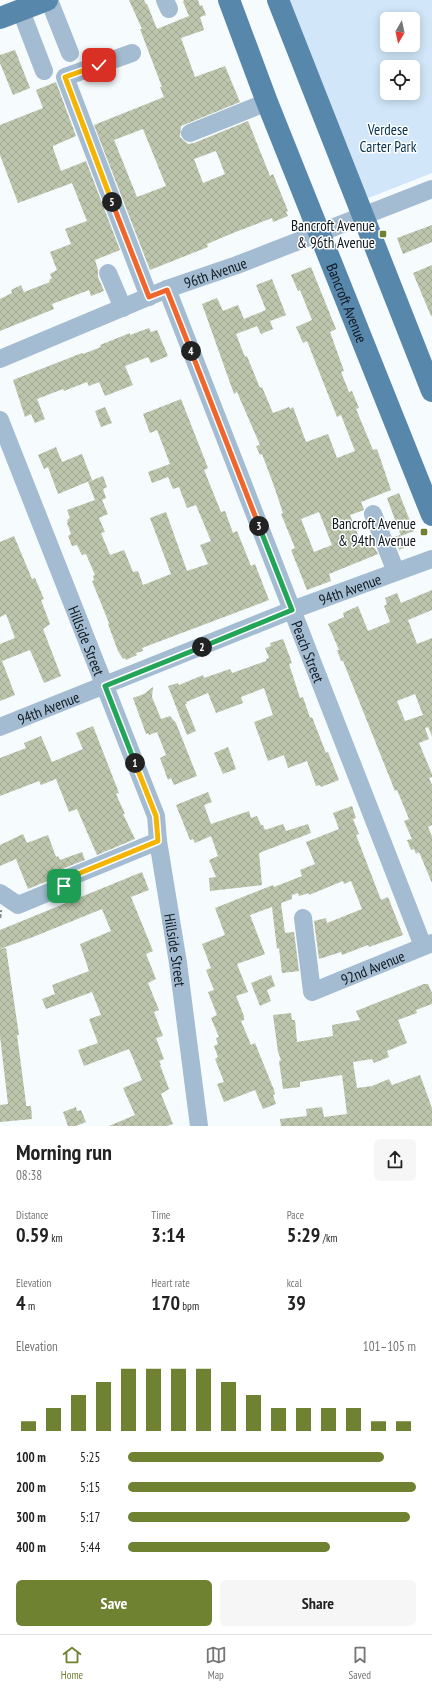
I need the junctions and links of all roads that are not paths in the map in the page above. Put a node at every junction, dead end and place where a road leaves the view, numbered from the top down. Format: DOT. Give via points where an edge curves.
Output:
graph roads {
  1 [pos="229,0"];
  2 [pos="278,0"];
  3 [pos="45,1"];
  4 [pos="21,11"];
  5 [pos="0,18"];
  6 [pos="70,52"];
  7 [pos="132,53"];
  8 [pos="44,71"];
  9 [pos="267,102"];
  10 [pos="190,133"];
  11 [pos="432,189"];
  12 [pos="363,216"];
  13 [pos="321,233"];
  14 [pos="108,273"];
  15 [pos="167,290"];
  16 [pos="149,297"];
  17 [pos="123,308"];
  18 [pos="0,359"];
  19 [pos="432,391"];
  20 [pos="0,420"];
  21 [pos="373,514"];
  22 [pos="432,515"];
  23 [pos="432,559"];
  24 [pos="396,572"];
  25 [pos="292,610"];
  26 [pos="105,686"];
  27 [pos="2,721"];
  28 [pos="158,841"];
  29 [pos="0,893"];
  30 [pos="303,918"];
  31 [pos="428,944"];
  32 [pos="199,1126"];
  1 -- 9 [label="main road, Bancroft Avenue"];
  2 -- 12 [label="main road"];
  3 -- 4 [label="main road"];
  3 -- 6 [label="street"];
  4 -- 5 [label="main road"];
  4 -- 8 [label="street"];
  7 -- 16 [label="street" via="65,77"];
  9 -- 10 [label="street"];
  9 -- 13 [label="main road, Bancroft Avenue"];
  11 -- 12 [label="street, 96th Avenue"];
  12 -- 13 [label="street, 96th Avenue"];
  12 -- 19 [label="main road"];
  13 -- 15 [label="street, 96th Avenue"];
  13 -- 22 [label="main road, Bancroft Avenue"];
  14 -- 17 [label="street"];
  15 -- 16 [label="street, 96th Avenue"];
  15 -- 25 [label="street, Peach Street"];
  16 -- 17 [label="street, 96th Avenue"];
  17 -- 18 [label="street, 96th Avenue"];
  20 -- 26 [label="street, Hillside Street"];
  21 -- 24 [label="street"];
  23 -- 24 [label="street, 94th Avenue"];
  24 -- 25 [label="street, 94th Avenue"];
  25 -- 26 [label="street, 94th Avenue"];
  25 -- 31 [label="street, Peach Street"];
  26 -- 27 [label="street, 94th Avenue"];
  26 -- 28 [label="street, Hillside Street" via="156,816"];
  28 -- 29 [label="street" via="68,878 64,886 18,905"];
  28 -- 32 [label="street, Hillside Street" via="178,963"];
  30 -- 31 [label="street, 92nd Avenue" via="312,992"];
}
